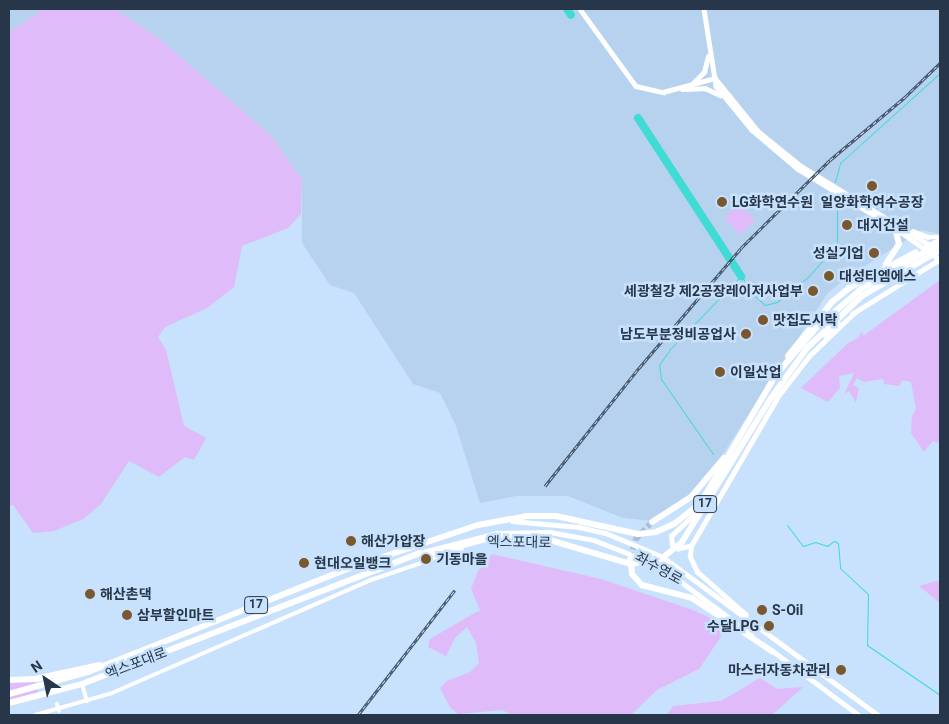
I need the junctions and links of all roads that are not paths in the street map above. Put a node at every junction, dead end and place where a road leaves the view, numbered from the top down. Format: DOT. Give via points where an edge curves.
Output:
graph roads {
  1 [pos="580,9"];
  2 [pos="704,9"];
  3 [pos="709,50"];
  4 [pos="715,78"];
  5 [pos="691,84"];
  6 [pos="676,89"];
  7 [pos="724,98"];
  8 [pos="896,226"];
  9 [pos="940,238"];
  10 [pos="940,244"];
  11 [pos="927,246"];
  12 [pos="940,251"];
  13 [pos="940,259"];
  14 [pos="883,275"];
  15 [pos="854,313"];
  16 [pos="796,362"];
  17 [pos="730,449"];
  18 [pos="700,504"];
  19 [pos="506,520"];
  20 [pos="652,522"];
  21 [pos="690,546"];
  22 [pos="462,549"];
  23 [pos="419,553"];
  24 [pos="429,556"];
  25 [pos="630,559"];
  26 [pos="749,620"];
  27 [pos="773,652"];
  28 [pos="104,666"];
  29 [pos="9,680"];
  30 [pos="82,684"];
  31 [pos="110,686"];
  32 [pos="112,693"];
  33 [pos="9,694"];
  34 [pos="87,701"];
  35 [pos="9,704"];
  36 [pos="57,704"];
  37 [pos="59,711"];
  38 [pos="35,715"];
  39 [pos="859,715"];
  40 [pos="878,715"];
  1 -- 6 [label="street" via="633,83 654,92"];
  2 -- 3 [label="street"];
  3 -- 4 [label="street"];
  3 -- 5 [label="street" via="704,72"];
  4 -- 5 [label="street"];
  4 -- 7 [label="street"];
  4 -- 8 [label="street" via="768,140 801,166"];
  5 -- 6 [label="street"];
  6 -- 7 [label="street" via="706,88"];
  7 -- 8 [label="street" via="752,130 787,161"];
  8 -- 9 [label="street"];
  8 -- 11 [label="street"];
  8 -- 14 [label="highway" via="897,251"];
  9 -- 11 [label="street"];
  10 -- 14 [label="highway, 17"];
  11 -- 12 [label="street"];
  11 -- 13 [label="street"];
  11 -- 14 [label="highway"];
  12 -- 14 [label="highway, 17"];
  13 -- 15 [label="street"];
  14 -- 16 [label="highway, 엑스포대로 / 17" via="837,317"];
  14 -- 17 [label="highway, 엑스포대로 / 17" via="817,327 775,376"];
  15 -- 16 [label="street"];
  15 -- 21 [label="street" via="809,356 779,395"];
  16 -- 24 [label="highway, 엑스포대로 / 17" via="690,529 672,553 655,562 635,564 546,540 487,539"];
  17 -- 18 [label="highway, 엑스포대로 / 17"];
  17 -- 20 [label="highway" via="696,493"];
  18 -- 19 [label="highway, 엑스포대로 / 17" via="674,524 649,533 628,533 556,516"];
  18 -- 21 [label="street" via="695,515 671,536 672,545 678,549"];
  19 -- 26 [label="street, 좌수영로" via="579,526 639,546 686,572"];
  19 -- 28 [label="highway, 엑스포대로 / 17" via="478,525 372,560"];
  21 -- 26 [label="street" via="690,557 697,572"];
  22 -- 24 [label="street"];
  23 -- 24 [label="highway, 엑스포대로 / 17"];
  23 -- 27 [label="street, 좌수영로" via="497,533 550,532 594,540 637,554 666,570"];
  23 -- 30 [label="highway, 엑스포대로 / 17"];
  24 -- 32 [label="street"];
  25 -- 27 [label="highway" via="632,574 642,585 696,600"];
  26 -- 40 [label="street, 좌수영로"];
  27 -- 39 [label="street, 좌수영로"];
  28 -- 29 [label="highway" via="86,666 35,679"];
  28 -- 33 [label="highway, 엑스포대로 / 17"];
  30 -- 34 [label="street"];
  30 -- 35 [label="highway, 엑스포대로 / 17"];
  31 -- 32 [label="street"];
  32 -- 34 [label="street"];
  34 -- 37 [label="street"];
  36 -- 37 [label="street"];
  37 -- 38 [label="street"];
}
